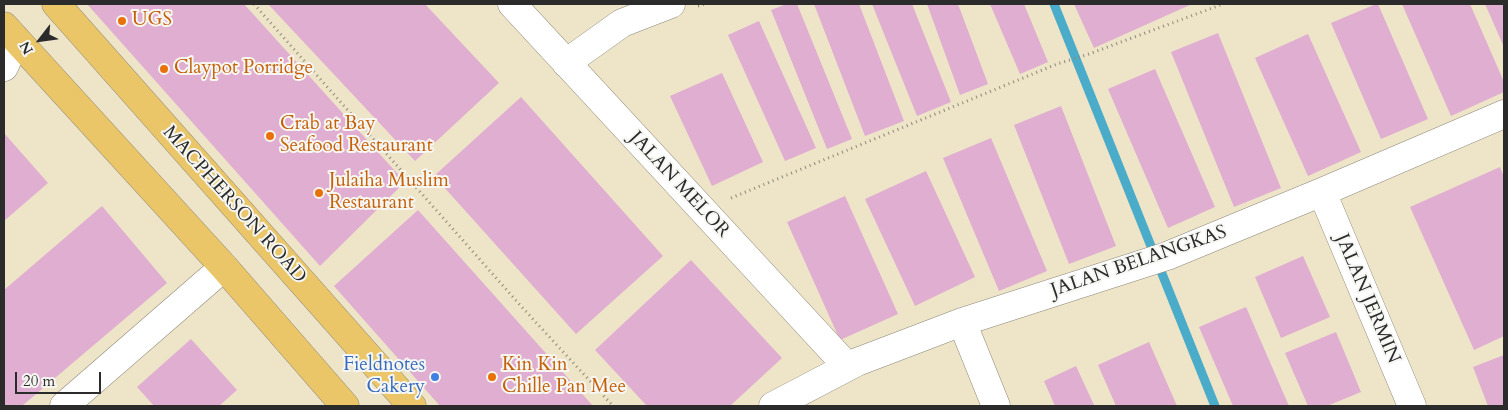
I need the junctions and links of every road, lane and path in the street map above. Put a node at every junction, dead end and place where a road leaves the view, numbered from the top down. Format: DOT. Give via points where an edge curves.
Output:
graph roads {
  1 [pos="56,4"];
  2 [pos="254,4"];
  3 [pos="512,4"];
  4 [pos="671,4"];
  5 [pos="1222,4"];
  6 [pos="7,29"];
  7 [pos="566,63"];
  8 [pos="4,67"];
  9 [pos="1504,114"];
  10 [pos="1322,192"];
  11 [pos="703,210"];
  12 [pos="224,267"];
  13 [pos="962,322"];
  14 [pos="847,366"];
  15 [pos="64,406"];
  16 [pos="345,406"];
  17 [pos="412,406"];
  18 [pos="614,406"];
  19 [pos="773,406"];
  20 [pos="996,406"];
  21 [pos="1412,406"];
  1 -- 17 [label="main road, MACPHERSON ROAD"];
  2 -- 18 [label="path"];
  3 -- 7 [label="street, JALAN MELOR"];
  4 -- 7 [label="street" via="622,23"];
  5 -- 11 [label="path" via="1057,64"];
  6 -- 8 [label="street" via="11,52"];
  6 -- 12 [label="main road"];
  7 -- 11 [label="street, JALAN MELOR"];
  9 -- 10 [label="street, JALAN BELANGKAS"];
  10 -- 13 [label="street, JALAN BELANGKAS" via="1167,256"];
  10 -- 21 [label="street, JALAN JERMIN"];
  11 -- 14 [label="street, JALAN MELOR"];
  12 -- 15 [label="street"];
  12 -- 16 [label="main road"];
  13 -- 14 [label="street, JALAN BELANGKAS"];
  13 -- 20 [label="street"];
  14 -- 19 [label="street, JALAN BELANGKAS"];
}
